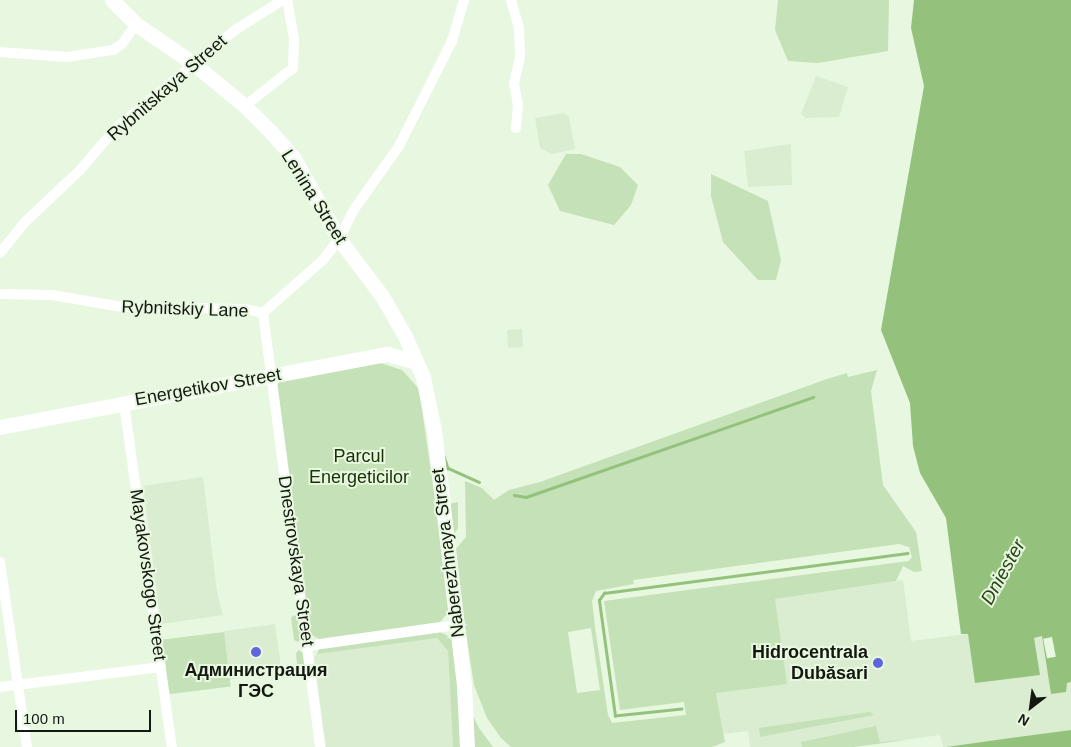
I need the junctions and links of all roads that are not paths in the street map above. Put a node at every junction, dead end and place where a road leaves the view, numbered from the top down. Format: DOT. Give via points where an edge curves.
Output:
graph roads {
  1 [pos="283,0"];
  2 [pos="287,0"];
  3 [pos="464,0"];
  4 [pos="511,0"];
  5 [pos="116,2"];
  6 [pos="136,24"];
  7 [pos="0,52"];
  8 [pos="194,64"];
  9 [pos="245,106"];
  10 [pos="516,128"];
  11 [pos="339,239"];
  12 [pos="0,252"];
  13 [pos="0,294"];
  14 [pos="263,313"];
  15 [pos="416,362"];
  16 [pos="271,376"];
  17 [pos="124,403"];
  18 [pos="0,428"];
  19 [pos="0,562"];
  20 [pos="457,625"];
  21 [pos="307,646"];
  22 [pos="161,667"];
  23 [pos="18,684"];
  24 [pos="0,687"];
  25 [pos="26,747"];
  26 [pos="172,747"];
  27 [pos="320,747"];
  28 [pos="467,747"];
  1 -- 8 [label="street, Rybnitskaya Street" via="235,30"];
  2 -- 9 [label="street" via="294,40 293,68"];
  3 -- 11 [label="street, Rybnitskiy Lane" via="452,41 431,86 399,146 355,208"];
  4 -- 10 [label="street" via="519,28 520,56 514,83 518,105"];
  5 -- 6 [label="street, Lenina Street"];
  6 -- 7 [label="street" via="122,44 113,50 67,57"];
  6 -- 8 [label="street, Lenina Street"];
  8 -- 9 [label="street, Lenina Street"];
  8 -- 12 [label="street, Rybnitskaya Street" via="116,128"];
  9 -- 11 [label="street, Lenina Street" via="293,157"];
  11 -- 14 [label="street, Rybnitskiy Lane" via="302,282"];
  11 -- 15 [label="street, Lenina Street" via="386,303"];
  13 -- 14 [label="street, Rybnitskiy Lane" via="52,295 122,307 246,309"];
  14 -- 16 [label="street, Dnestrovskaya Street"];
  15 -- 16 [label="street, Energetikov Street" via="388,354"];
  15 -- 20 [label="street, Naberezhnaya Street" via="428,396 434,430"];
  16 -- 17 [label="street, Energetikov Street"];
  16 -- 21 [label="street, Dnestrovskaya Street"];
  17 -- 18 [label="street, Energetikov Street"];
  17 -- 22 [label="street, Mayakovskogo Street"];
  19 -- 23 [label="street"];
  20 -- 21 [label="street"];
  20 -- 28 [label="street, Naberezhnaya Street"];
  21 -- 27 [label="street, Dnestrovskaya Street"];
  22 -- 23 [label="street"];
  22 -- 26 [label="street, Mayakovskogo Street"];
  23 -- 24 [label="street"];
  23 -- 25 [label="street"];
}
